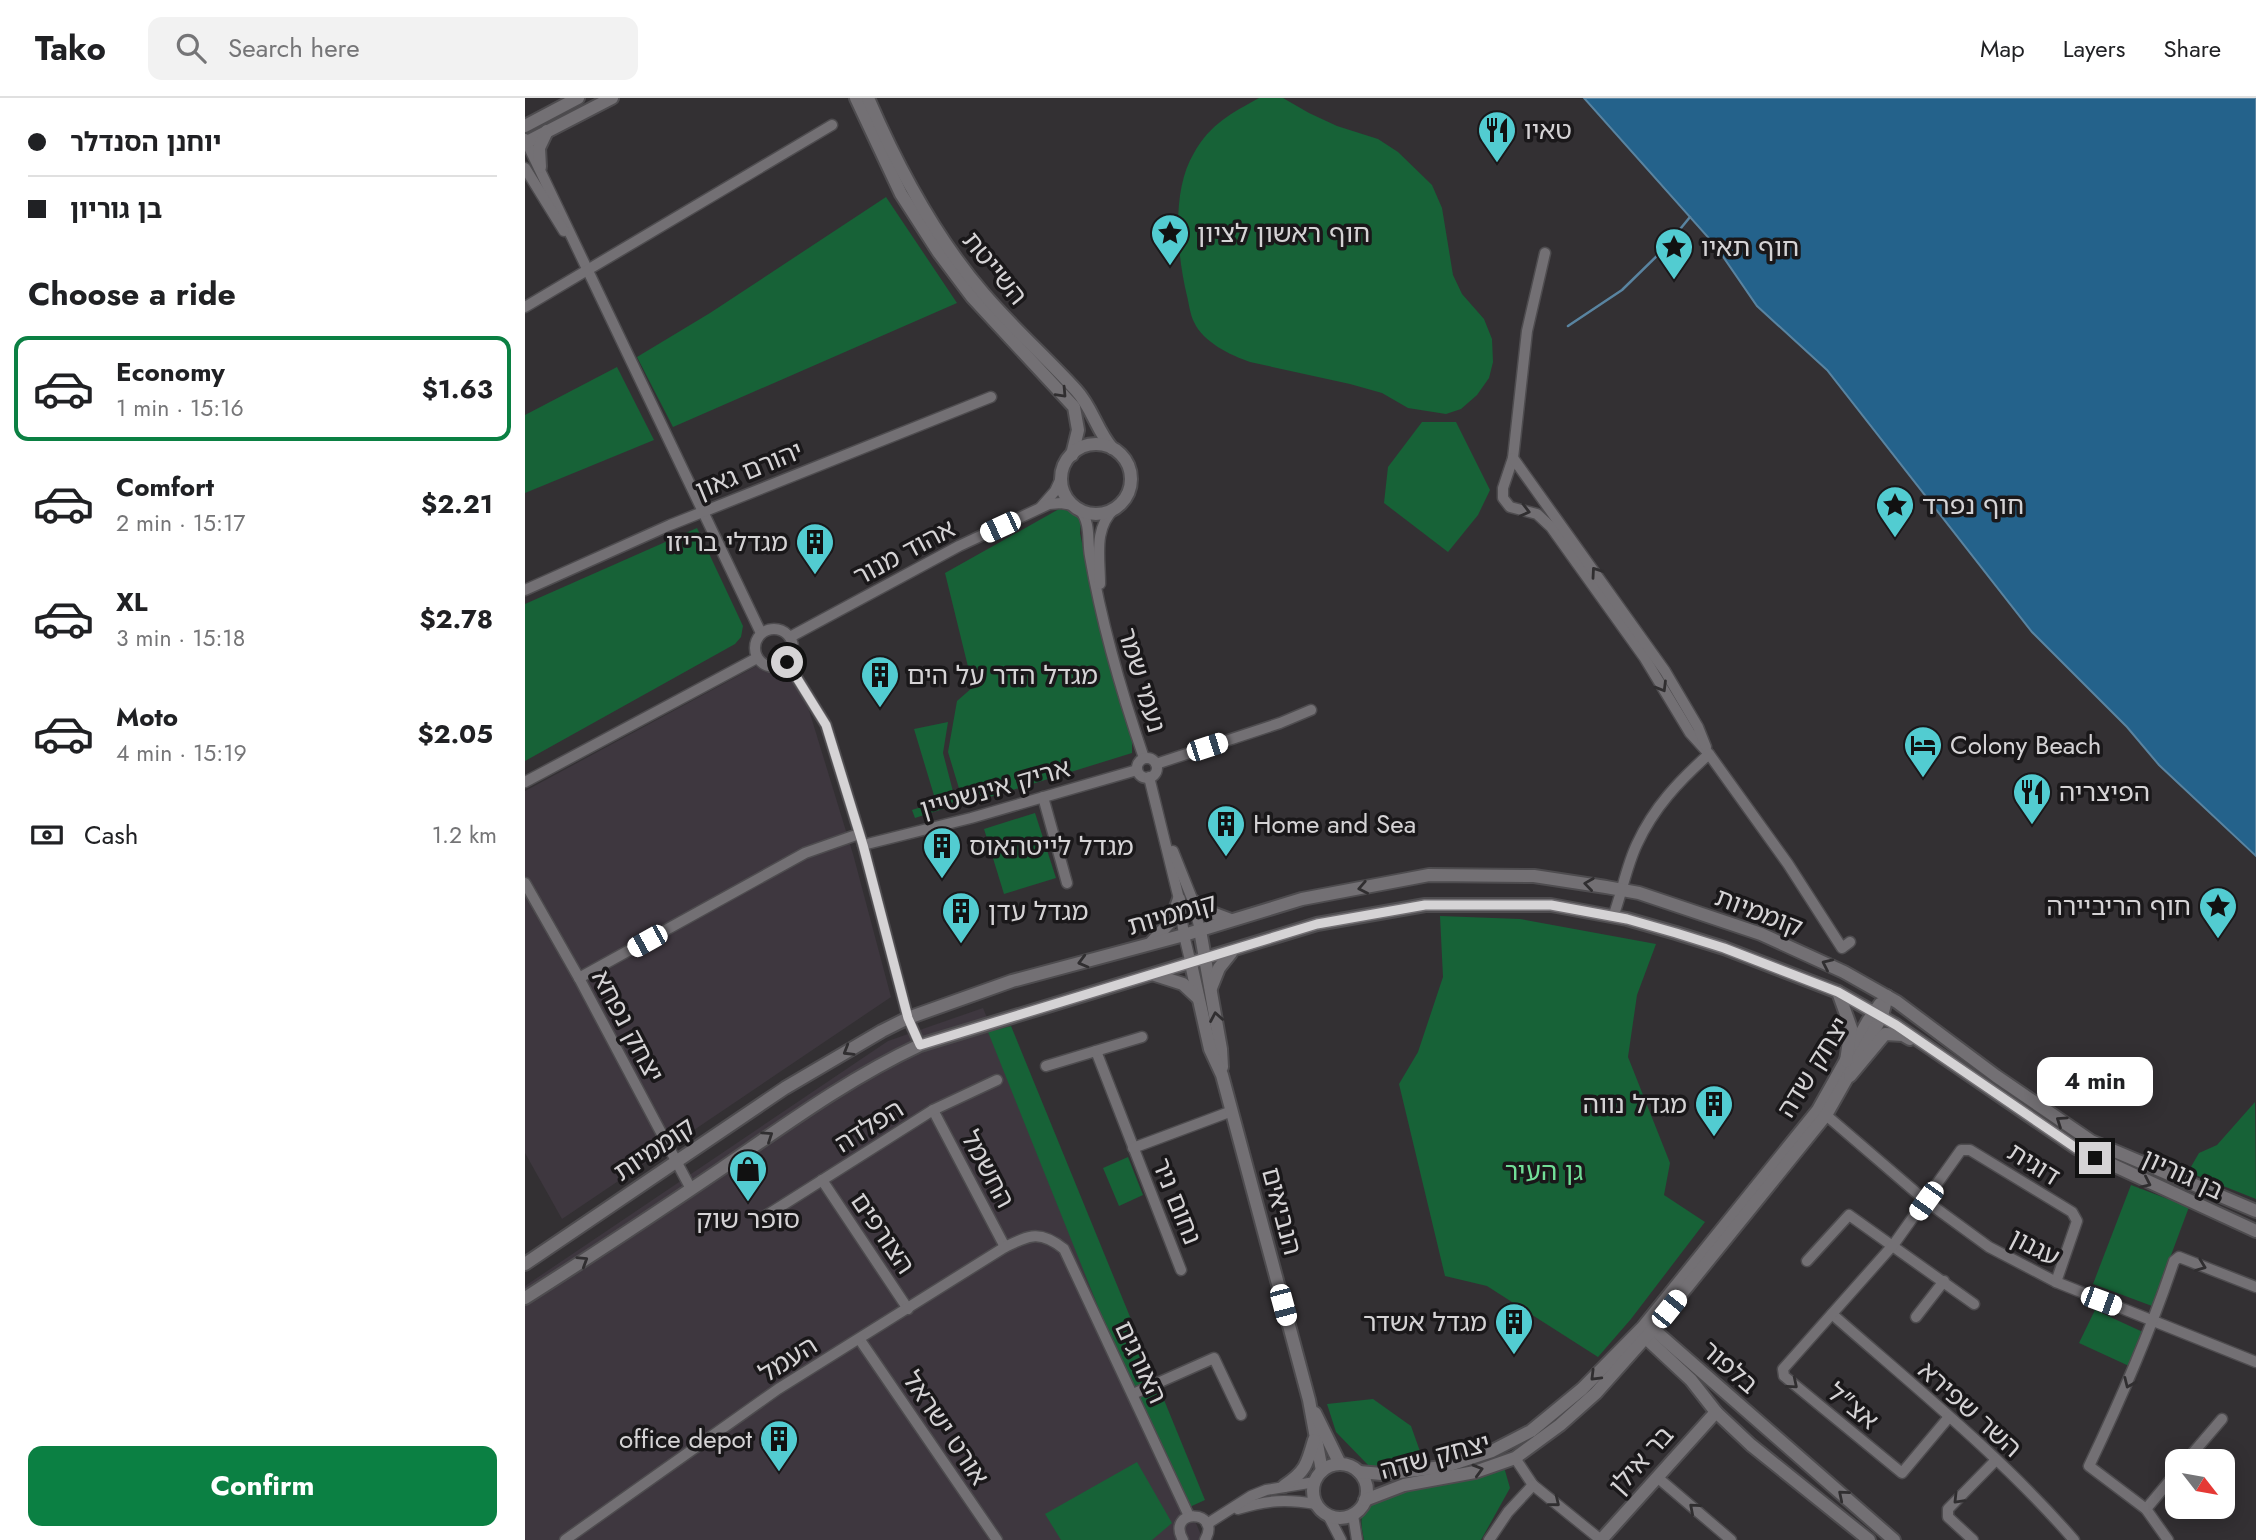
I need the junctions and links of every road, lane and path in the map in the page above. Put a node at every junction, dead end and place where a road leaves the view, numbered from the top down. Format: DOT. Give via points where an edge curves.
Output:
graph roads {
  1 [pos="578,98"];
  2 [pos="611,98"];
  3 [pos="856,98"];
  4 [pos="868,98"];
  5 [pos="832,125"];
  6 [pos="525,126"];
  7 [pos="548,131"];
  8 [pos="526,142"];
  9 [pos="540,167"];
  10 [pos="525,168"];
  11 [pos="1545,253"];
  12 [pos="588,270"];
  13 [pos="525,307"];
  14 [pos="991,397"];
  15 [pos="1112,448"];
  16 [pos="1072,455"];
  17 [pos="1513,458"];
  18 [pos="1061,478"];
  19 [pos="1533,485"];
  20 [pos="1503,487"];
  21 [pos="1041,508"];
  22 [pos="1077,508"];
  23 [pos="1115,508"];
  24 [pos="702,512"];
  25 [pos="525,590"];
  26 [pos="1101,613"];
  27 [pos="761,633"];
  28 [pos="790,637"];
  29 [pos="757,657"];
  30 [pos="787,662"];
  31 [pos="1311,710"];
  32 [pos="1709,754"];
  33 [pos="1144,758"];
  34 [pos="1156,764"];
  35 [pos="1137,770"];
  36 [pos="1149,777"];
  37 [pos="525,782"];
  38 [pos="1043,797"];
  39 [pos="1161,821"];
  40 [pos="859,834"];
  41 [pos="863,845"];
  42 [pos="525,883"];
  43 [pos="1067,883"];
  44 [pos="1623,890"];
  45 [pos="1179,899"];
  46 [pos="1193,901"];
  47 [pos="1613,917"];
  48 [pos="1231,920"];
  49 [pos="1200,930"];
  50 [pos="1184,935"];
  51 [pos="1850,942"];
  52 [pos="1149,945"];
  53 [pos="1233,950"];
  54 [pos="1206,959"];
  55 [pos="1191,964"];
  56 [pos="1155,975"];
  57 [pos="579,978"];
  58 [pos="1211,988"];
  59 [pos="1838,992"];
  60 [pos="1887,996"];
  61 [pos="1198,998"];
  62 [pos="1877,1014"];
  63 [pos="908,1018"];
  64 [pos="1142,1037"];
  65 [pos="920,1045"];
  66 [pos="1096,1051"];
  67 [pos="1938,1052"];
  68 [pos="1846,1061"];
  69 [pos="1046,1066"];
  70 [pos="1222,1075"];
  71 [pos="1850,1076"];
  72 [pos="997,1080"];
  73 [pos="933,1110"];
  74 [pos="1232,1111"];
  75 [pos="1826,1115"];
  76 [pos="1133,1148"];
  77 [pos="676,1162"];
  78 [pos="822,1180"];
  79 [pos="691,1189"];
  80 [pos="1926,1201"];
  81 [pos="2256,1211"];
  82 [pos="767,1215"];
  83 [pos="2256,1231"];
  84 [pos="1043,1235"];
  85 [pos="1893,1244"];
  86 [pos="1005,1247"];
  87 [pos="1807,1261"];
  88 [pos="525,1264"];
  89 [pos="1181,1269"];
  90 [pos="1944,1281"];
  91 [pos="2056,1282"];
  92 [pos="2256,1287"];
  93 [pos="525,1298"];
  94 [pos="1974,1304"];
  95 [pos="908,1309"];
  96 [pos="1669,1309"];
  97 [pos="1832,1314"];
  98 [pos="1916,1317"];
  99 [pos="2155,1320"];
  100 [pos="1647,1331"];
  101 [pos="860,1340"];
  102 [pos="1668,1351"];
  103 [pos="1626,1361"];
  104 [pos="2256,1362"];
  105 [pos="1133,1394"];
  106 [pos="1309,1400"];
  107 [pos="1716,1412"];
  108 [pos="1241,1415"];
  109 [pos="1949,1417"];
  110 [pos="2222,1419"];
  111 [pos="1315,1436"];
  112 [pos="2196,1449"];
  113 [pos="1515,1458"];
  114 [pos="1996,1460"];
  115 [pos="1339,1464"];
  116 [pos="1359,1472"];
  117 [pos="1319,1476"];
  118 [pos="1657,1477"];
  119 [pos="1533,1485"];
  120 [pos="1284,1486"];
  121 [pos="2165,1486"];
  122 [pos="1365,1500"];
  123 [pos="1316,1504"];
  124 [pos="2146,1509"];
  125 [pos="1230,1511"];
  126 [pos="1328,1515"];
  127 [pos="1353,1515"];
  128 [pos="1189,1516"];
  129 [pos="1207,1524"];
  130 [pos="1180,1539"];
  131 [pos="566,1540"];
  132 [pos="997,1540"];
  133 [pos="1205,1540"];
  134 [pos="1341,1540"];
  135 [pos="1357,1540"];
  136 [pos="1489,1540"];
  137 [pos="1601,1540"];
  138 [pos="1731,1540"];
  139 [pos="1869,1540"];
  140 [pos="1894,1540"];
  141 [pos="1973,1540"];
  142 [pos="2074,1540"];
  143 [pos="2168,1540"];
  1 -- 6 [label="street"];
  2 -- 7 [label="street"];
  3 -- 16 [label="street, השייטת, one-way" via="901,194 939,253 972,297 1074,407 1078,430"];
  4 -- 15 [label="street, השייטת" via="901,169 949,249 995,307 1080,396"];
  5 -- 12 [label="street"];
  7 -- 8 [label="street"];
  7 -- 9 [label="street" via="538,148"];
  8 -- 9 [label="street"];
  9 -- 12 [label="street"];
  10 -- 12 [label="street"];
  11 -- 17 [label="street" via="1527,331"];
  12 -- 13 [label="street"];
  12 -- 24 [label="street"];
  14 -- 24 [label="street, יהורם גאון"];
  15 -- 16 [label="street" via="1093,444"];
  15 -- 23 [label="street" via="1126,460 1131,481 1129,492"];
  16 -- 18 [label="street"];
  17 -- 19 [label="street"];
  17 -- 20 [label="street"];
  18 -- 21 [label="street"];
  18 -- 22 [label="street" via="1066,498"];
  19 -- 20 [label="street" via="1520,479"];
  32 -- 19 [label="street, one-way" via="1665,671"];
  20 -- 32 [label="street, one-way" via="1503,498 1510,507 1537,514 1551,527 1644,657 1690,733"];
  21 -- 22 [label="street, אהוד מנור" via="1061,503"];
  21 -- 28 [label="street, אהוד מנור" via="959,546"];
  22 -- 23 [label="street" via="1098,514"];
  22 -- 26 [label="street, נעמי שמר" via="1088,523"];
  23 -- 26 [label="street, נעמי שמר" via="1100,533"];
  24 -- 25 [label="street, יהורם גאון"];
  24 -- 27 [label="street"];
  26 -- 33 [label="street, נעמי שמר"];
  27 -- 28 [label="street" via="774,629"];
  27 -- 29 [label="street" via="755,645"];
  28 -- 30 [label="street" via="793,650"];
  29 -- 30 [label="street" via="773,667"];
  29 -- 37 [label="street"];
  30 -- 40 [label="street" via="826,725"];
  31 -- 34 [label="street"];
  32 -- 44 [label="street" via="1673,787 1653,814 1636,845"];
  32 -- 51 [label="street" via="1842,948"];
  33 -- 34 [label="street"];
  33 -- 35 [label="street"];
  34 -- 36 [label="street" via="1155,774"];
  35 -- 36 [label="street"];
  35 -- 38 [label="street, אריק אינשטיין"];
  36 -- 39 [label="street"];
  38 -- 41 [label="street, אריק אינשטיין"];
  38 -- 43 [label="street"];
  39 -- 45 [label="street"];
  39 -- 46 [label="street"];
  40 -- 41 [label="street"];
  40 -- 57 [label="street" via="805,853"];
  41 -- 63 [label="street"];
  42 -- 57 [label="street, יצחק נפחא"];
  44 -- 47 [label="street"];
  44 -- 48 [label="street, קוממיות, one-way" via="1534,876 1429,875 1302,899"];
  60 -- 44 [label="street, קוממיות, one-way" via="1761,934"];
  45 -- 50 [label="street"];
  45 -- 52 [label="street" via="1171,921"];
  46 -- 48 [label="street"];
  46 -- 49 [label="street"];
  47 -- 53 [label="street, קוממיות" via="1551,905 1425,905 1317,924"];
  47 -- 59 [label="street, קוממיות" via="1724,948"];
  48 -- 49 [label="street, קוממיות"];
  49 -- 50 [label="street, קוממיות"];
  49 -- 54 [label="street, הנביאים"];
  50 -- 52 [label="street, קוממיות"];
  50 -- 55 [label="street"];
  52 -- 63 [label="street, קוממיות, one-way" via="1012,982"];
  53 -- 54 [label="street, קוממיות"];
  53 -- 58 [label="street"];
  54 -- 55 [label="street, קוממיות"];
  54 -- 58 [label="street, הנביאים"];
  55 -- 56 [label="street, קוממיות"];
  55 -- 61 [label="street, הנביאים"];
  56 -- 61 [label="street" via="1183,984"];
  56 -- 65 [label="street, קוממיות"];
  57 -- 77 [label="street, יצחק נפחא"];
  70 -- 58 [label="street, הנביאים, one-way"];
  59 -- 62 [label="street, קוממיות"];
  59 -- 68 [label="street" via="1851,1028"];
  60 -- 62 [label="street, יצחק שדה"];
  81 -- 60 [label="street, בן גוריון, one-way" via="2091,1140"];
  61 -- 70 [label="street, הנביאים" via="1210,1049"];
  62 -- 67 [label="street, בן גוריון"];
  62 -- 68 [label="street, יצחק שדה"];
  62 -- 71 [label="street, יצחק שדה"];
  63 -- 65 [label="street"];
  63 -- 77 [label="street, קוממיות, one-way" via="785,1088"];
  64 -- 66 [label="street"];
  79 -- 65 [label="street, קוממיות, one-way" via="819,1103"];
  66 -- 69 [label="street"];
  66 -- 76 [label="street, נחום ניר"];
  67 -- 71 [label="street" via="1903,1035 1885,1034"];
  67 -- 83 [label="street, בן גוריון, one-way" via="2076,1148"];
  68 -- 100 [label="street, יצחק שדה" via="1818,1110"];
  70 -- 74 [label="street, הנביאים"];
  71 -- 75 [label="street, יצחק שדה"];
  72 -- 73 [label="street, הפלדה"];
  73 -- 78 [label="street, הפלדה"];
  73 -- 86 [label="street, החשמל"];
  74 -- 76 [label="street, נחום ניר"];
  74 -- 106 [label="street, הנביאים"];
  75 -- 80 [label="street, עגנון"];
  75 -- 96 [label="street, יצחק שדה"];
  76 -- 89 [label="street, נחום ניר"];
  77 -- 79 [label="street, יצחק נפחא"];
  77 -- 88 [label="street, קוממיות"];
  78 -- 82 [label="street, הפלדה"];
  78 -- 95 [label="street, הצורפים"];
  93 -- 79 [label="street, קוממיות, one-way"];
  80 -- 85 [label="street"];
  80 -- 91 [label="street, עגנון" via="1989,1247"];
  80 -- 91 [label="street, דוגית" via="1961,1150 1970,1150 2072,1212 2077,1222"];
  84 -- 86 [label="street, העמל" via="1027,1236"];
  84 -- 105 [label="street, האורגים" via="1064,1249"];
  85 -- 87 [label="street" via="1849,1215"];
  85 -- 90 [label="street"];
  85 -- 97 [label="street"];
  86 -- 95 [label="street, העמל"];
  90 -- 94 [label="street"];
  90 -- 98 [label="street"];
  91 -- 99 [label="street, עגנון"];
  99 -- 92 [label="street, one-way" via="2179,1257"];
  95 -- 101 [label="street, העמל"];
  96 -- 100 [label="street, יצחק שדה"];
  96 -- 102 [label="street"];
  97 -- 109 [label="street, השר שפירא"];
  97 -- 109 [label="street, אצ\"ל, one-way" via="1783,1369 1784,1376 1902,1473"];
  99 -- 104 [label="street, עגנון"];
  99 -- 124 [label="street, one-way" via="2089,1466"];
  100 -- 102 [label="street, בלפור"];
  100 -- 103 [label="street, יצחק שדה"];
  100 -- 116 [label="street, יצחק שדה, one-way" via="1531,1431 1492,1451 1443,1467"];
  101 -- 131 [label="street, העמל" via="745,1411"];
  101 -- 132 [label="street, אורט ישראל"];
  102 -- 103 [label="street"];
  102 -- 107 [label="street, בלפור"];
  140 -- 102 [label="street, בלפור, one-way"];
  103 -- 113 [label="street, יצחק שדה" via="1560,1425"];
  105 -- 108 [label="street" via="1214,1358"];
  105 -- 128 [label="street, האורגים"];
  106 -- 111 [label="street, הנביאים"];
  106 -- 115 [label="street, הנביאים"];
  107 -- 118 [label="street, בר אילן"];
  107 -- 139 [label="street, בלפור"];
  109 -- 114 [label="street, השר שפירא"];
  110 -- 112 [label="street"];
  111 -- 117 [label="street, הנביאים"];
  111 -- 120 [label="street" via="1307,1465"];
  113 -- 119 [label="street"];
  122 -- 113 [label="street, יצחק שדה, one-way" via="1404,1485 1475,1472"];
  114 -- 141 [label="street, one-way" via="1948,1509 1948,1517"];
  114 -- 142 [label="street, השר שפירא"];
  115 -- 116 [label="street"];
  115 -- 117 [label="street"];
  116 -- 122 [label="street" via="1366,1485"];
  117 -- 120 [label="street"];
  117 -- 123 [label="street" via="1313,1489"];
  118 -- 137 [label="street, בר אילן"];
  138 -- 118 [label="street, one-way"];
  119 -- 136 [label="street"];
  119 -- 137 [label="street, one-way"];
  120 -- 125 [label="street" via="1251,1496"];
  121 -- 124 [label="street"];
  122 -- 127 [label="street"];
  123 -- 125 [label="street" via="1272,1500"];
  123 -- 126 [label="street"];
  124 -- 143 [label="street"];
  125 -- 129 [label="street"];
  126 -- 127 [label="street"];
  126 -- 134 [label="street"];
  127 -- 135 [label="street"];
  128 -- 129 [label="street"];
  128 -- 130 [label="street" via="1180,1525"];
  129 -- 133 [label="street"];
}
